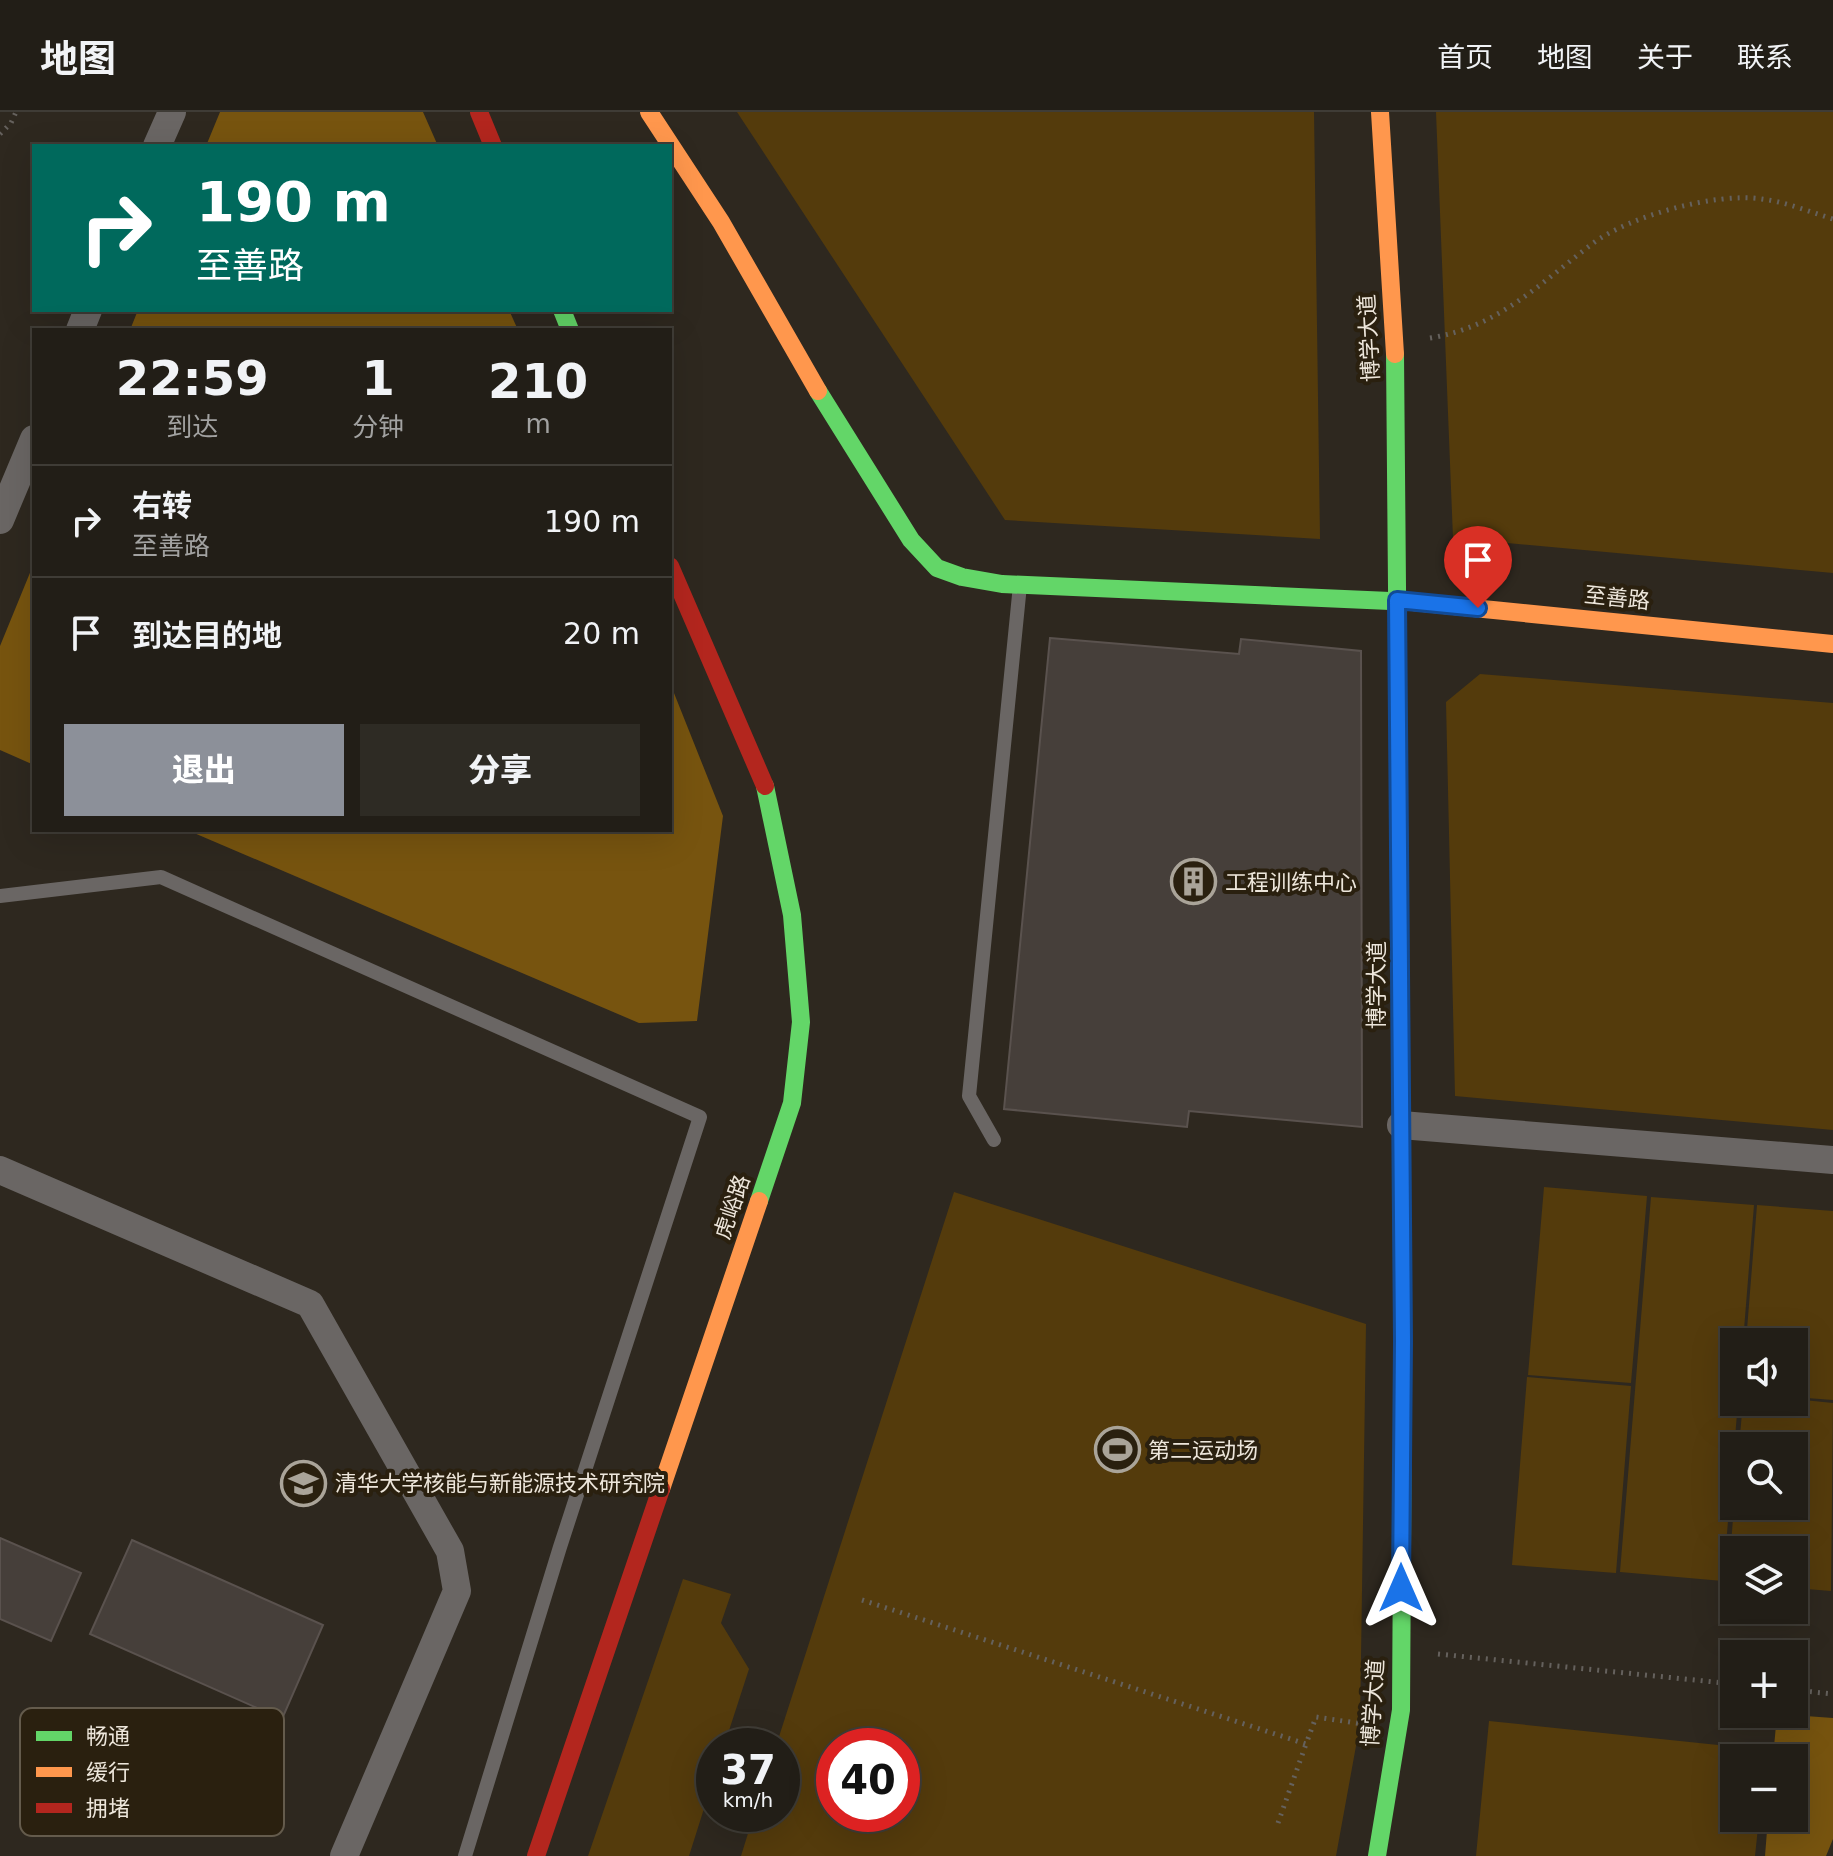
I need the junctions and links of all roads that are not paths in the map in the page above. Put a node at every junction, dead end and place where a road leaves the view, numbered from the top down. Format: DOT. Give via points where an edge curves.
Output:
graph roads {
  1 [pos="172,112"];
  2 [pos="479,112"];
  3 [pos="649,112"];
  4 [pos="1380,112"];
  5 [pos="158,144"];
  6 [pos="492,144"];
  7 [pos="670,144"];
  8 [pos="672,147"];
  9 [pos="32,444"];
  10 [pos="0,520"];
  11 [pos="672,571"];
  12 [pos="1020,585"];
  13 [pos="1397,600"];
  14 [pos="1833,644"];
  15 [pos="0,896"];
  16 [pos="1401,1125"];
  17 [pos="994,1140"];
  18 [pos="1833,1160"];
  19 [pos="0,1170"];
  20 [pos="344,1856"];
  21 [pos="465,1856"];
  22 [pos="536,1856"];
  23 [pos="1377,1856"];
  1 -- 5 [label="street"];
  2 -- 6 [label="street"];
  3 -- 7 [label="street, 至善路"];
  4 -- 13 [label="street, 博学大道" via="1393,334"];
  8 -- 12 [label="street, 至善路" via="911,540 937,568"];
  9 -- 10 [label="street"];
  11 -- 22 [label="street, 虎峪路" via="766,788 792,915 801,1022 792,1103"];
  12 -- 13 [label="street, 至善路"];
  12 -- 17 [label="lane" via="969,1096"];
  13 -- 14 [label="street, 至善路"];
  13 -- 16 [label="street, 博学大道"];
  15 -- 21 [label="lane" via="161,877 700,1117"];
  16 -- 18 [label="street"];
  16 -- 23 [label="street, 博学大道" via="1401,1710"];
  19 -- 20 [label="street" via="310,1304 450,1551 457,1591"];
}
